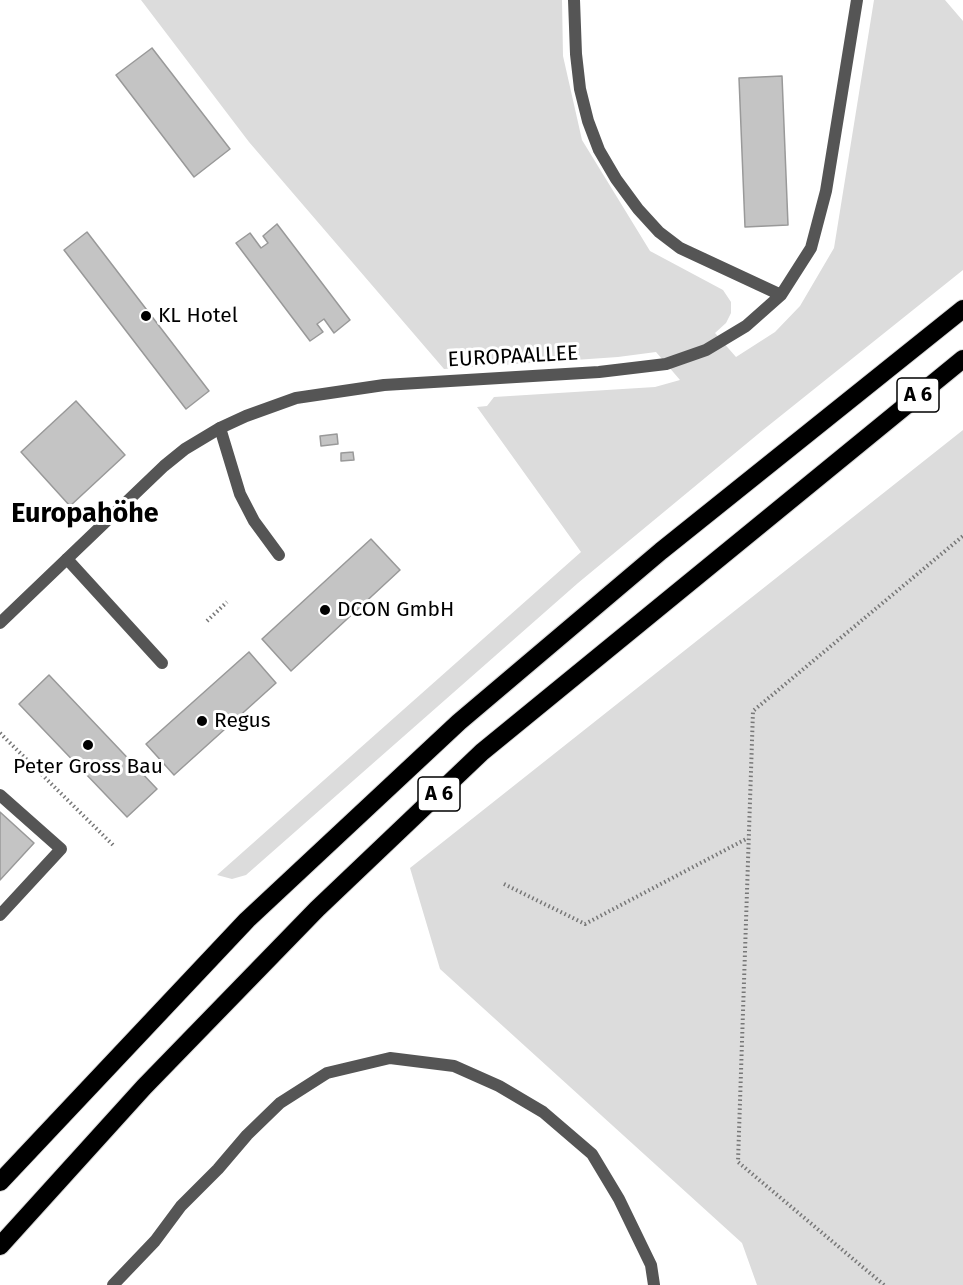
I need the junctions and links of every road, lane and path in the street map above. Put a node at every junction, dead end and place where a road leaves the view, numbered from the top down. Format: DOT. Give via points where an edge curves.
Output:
graph roads {
  1 [pos="574,0"];
  2 [pos="857,0"];
  3 [pos="781,295"];
  4 [pos="963,309"];
  5 [pos="963,359"];
  6 [pos="220,428"];
  7 [pos="963,536"];
  8 [pos="279,555"];
  9 [pos="67,559"];
  10 [pos="227,602"];
  11 [pos="207,621"];
  12 [pos="0,623"];
  13 [pos="162,663"];
  14 [pos="0,733"];
  15 [pos="0,795"];
  16 [pos="749,837"];
  17 [pos="115,848"];
  18 [pos="504,884"];
  19 [pos="0,915"];
  20 [pos="0,1182"];
  21 [pos="0,1246"];
  22 [pos="113,1285"];
  23 [pos="654,1285"];
  24 [pos="884,1285"];
  1 -- 3 [label="street" via="580,89 599,150 616,179 652,225 680,248"];
  2 -- 3 [label="street, EUROPAALLEE" via="820,218 811,248"];
  3 -- 6 [label="street, EUROPAALLEE" via="746,326 706,350 666,364 599,372 384,385 296,398"];
  4 -- 20 [label="highway, A 6" via="661,551 459,722 247,920"];
  5 -- 21 [label="highway, A 6" via="482,752 300,926 144,1087"];
  6 -- 8 [label="street" via="240,494"];
  6 -- 9 [label="street, EUROPAALLEE" via="164,466"];
  7 -- 16 [label="path" via="753,711"];
  9 -- 12 [label="street, EUROPAALLEE"];
  9 -- 13 [label="street"];
  10 -- 11 [label="path"];
  14 -- 17 [label="path"];
  15 -- 19 [label="street" via="61,849"];
  16 -- 18 [label="path" via="585,924"];
  16 -- 24 [label="path" via="738,1162"];
  22 -- 23 [label="street" via="280,1103 327,1073 390,1058 454,1066 499,1086 543,1112 592,1154 651,1265"];
}
